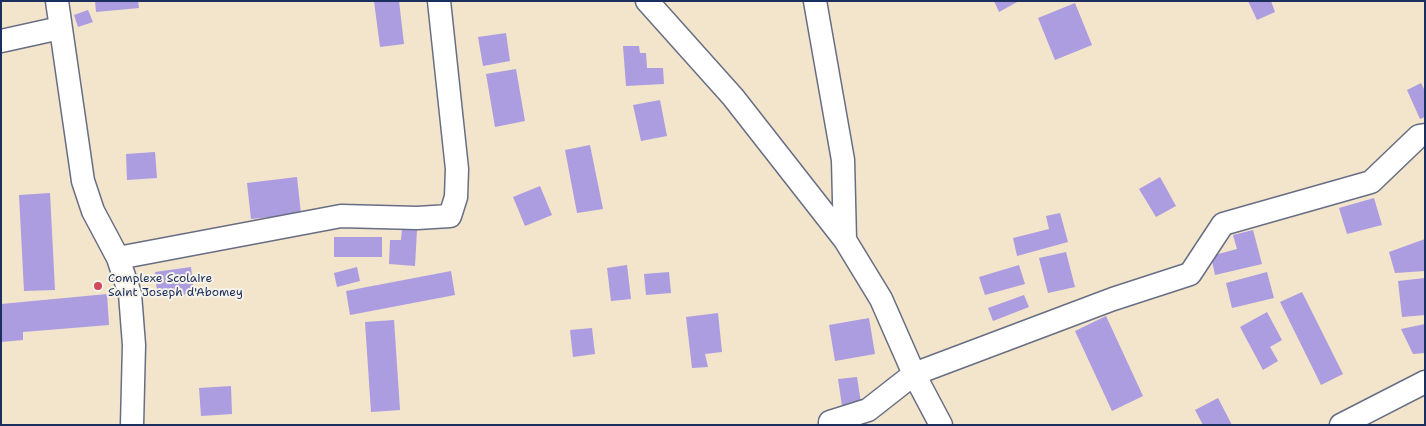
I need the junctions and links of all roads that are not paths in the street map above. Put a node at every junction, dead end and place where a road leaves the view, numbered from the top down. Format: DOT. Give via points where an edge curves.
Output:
graph roads {
  1 [pos="58,1"];
  2 [pos="439,1"];
  3 [pos="647,1"];
  4 [pos="815,1"];
  5 [pos="60,28"];
  6 [pos="1,40"];
  7 [pos="1425,135"];
  8 [pos="845,240"];
  9 [pos="118,258"];
  10 [pos="914,374"];
  11 [pos="1425,382"];
  12 [pos="132,425"];
  13 [pos="830,425"];
  14 [pos="941,425"];
  15 [pos="1341,425"];
  1 -- 5 [label="street"];
  2 -- 9 [label="street" via="457,168 456,197 450,216 341,216"];
  3 -- 8 [label="street" via="732,98"];
  4 -- 8 [label="street" via="843,160"];
  5 -- 6 [label="street"];
  5 -- 9 [label="street" via="83,181 93,211"];
  7 -- 10 [label="street" via="1419,136 1371,182 1223,224 1190,274 1113,299"];
  8 -- 10 [label="street" via="881,299"];
  9 -- 12 [label="street" via="130,294 134,345"];
  10 -- 13 [label="street" via="868,410 830,422"];
  10 -- 14 [label="street"];
  11 -- 15 [label="street"];
}
